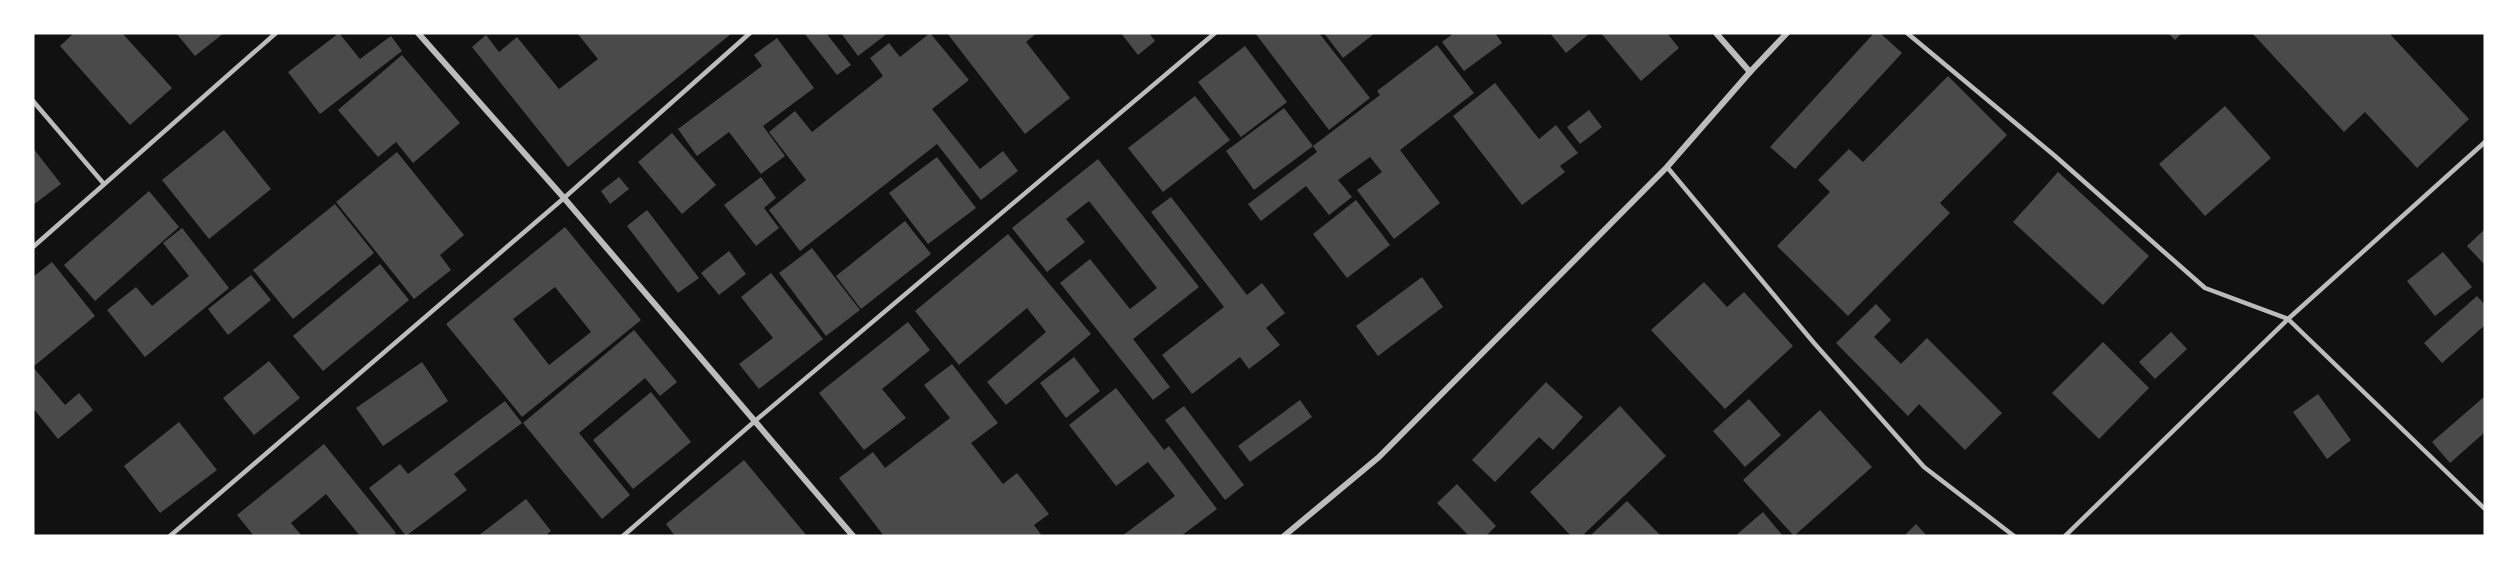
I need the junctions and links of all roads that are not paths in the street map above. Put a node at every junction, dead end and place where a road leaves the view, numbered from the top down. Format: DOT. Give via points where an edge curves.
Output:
graph roads {
  1 [pos="276,33"];
  2 [pos="418,33"];
  3 [pos="750,33"];
  4 [pos="1215,33"];
  5 [pos="1716,33"];
  6 [pos="1787,33"];
  7 [pos="1907,33"];
  8 [pos="1750,72"];
  9 [pos="33,101"];
  10 [pos="2485,142"];
  11 [pos="1666,167"];
  12 [pos="104,184"];
  13 [pos="564,198"];
  14 [pos="33,247"];
  15 [pos="2288,319"];
  16 [pos="755,421"];
  17 [pos="2485,509"];
  18 [pos="170,536"];
  19 [pos="623,536"];
  20 [pos="853,536"];
  21 [pos="1284,536"];
  22 [pos="2014,536"];
  23 [pos="2065,536"];
  1 -- 12 [label="lane"];
  2 -- 13 [label="street"];
  3 -- 13 [label="lane"];
  4 -- 16 [label="lane"];
  5 -- 8 [label="street"];
  6 -- 8 [label="street"];
  7 -- 15 [label="lane" via="2205,288"];
  8 -- 11 [label="street"];
  9 -- 12 [label="lane"];
  10 -- 15 [label="lane"];
  11 -- 21 [label="street" via="1379,457"];
  11 -- 22 [label="lane" via="1924,467"];
  12 -- 14 [label="lane"];
  13 -- 16 [label="street"];
  13 -- 18 [label="lane"];
  15 -- 17 [label="lane"];
  15 -- 23 [label="lane"];
  16 -- 19 [label="lane"];
  16 -- 20 [label="street"];
}
